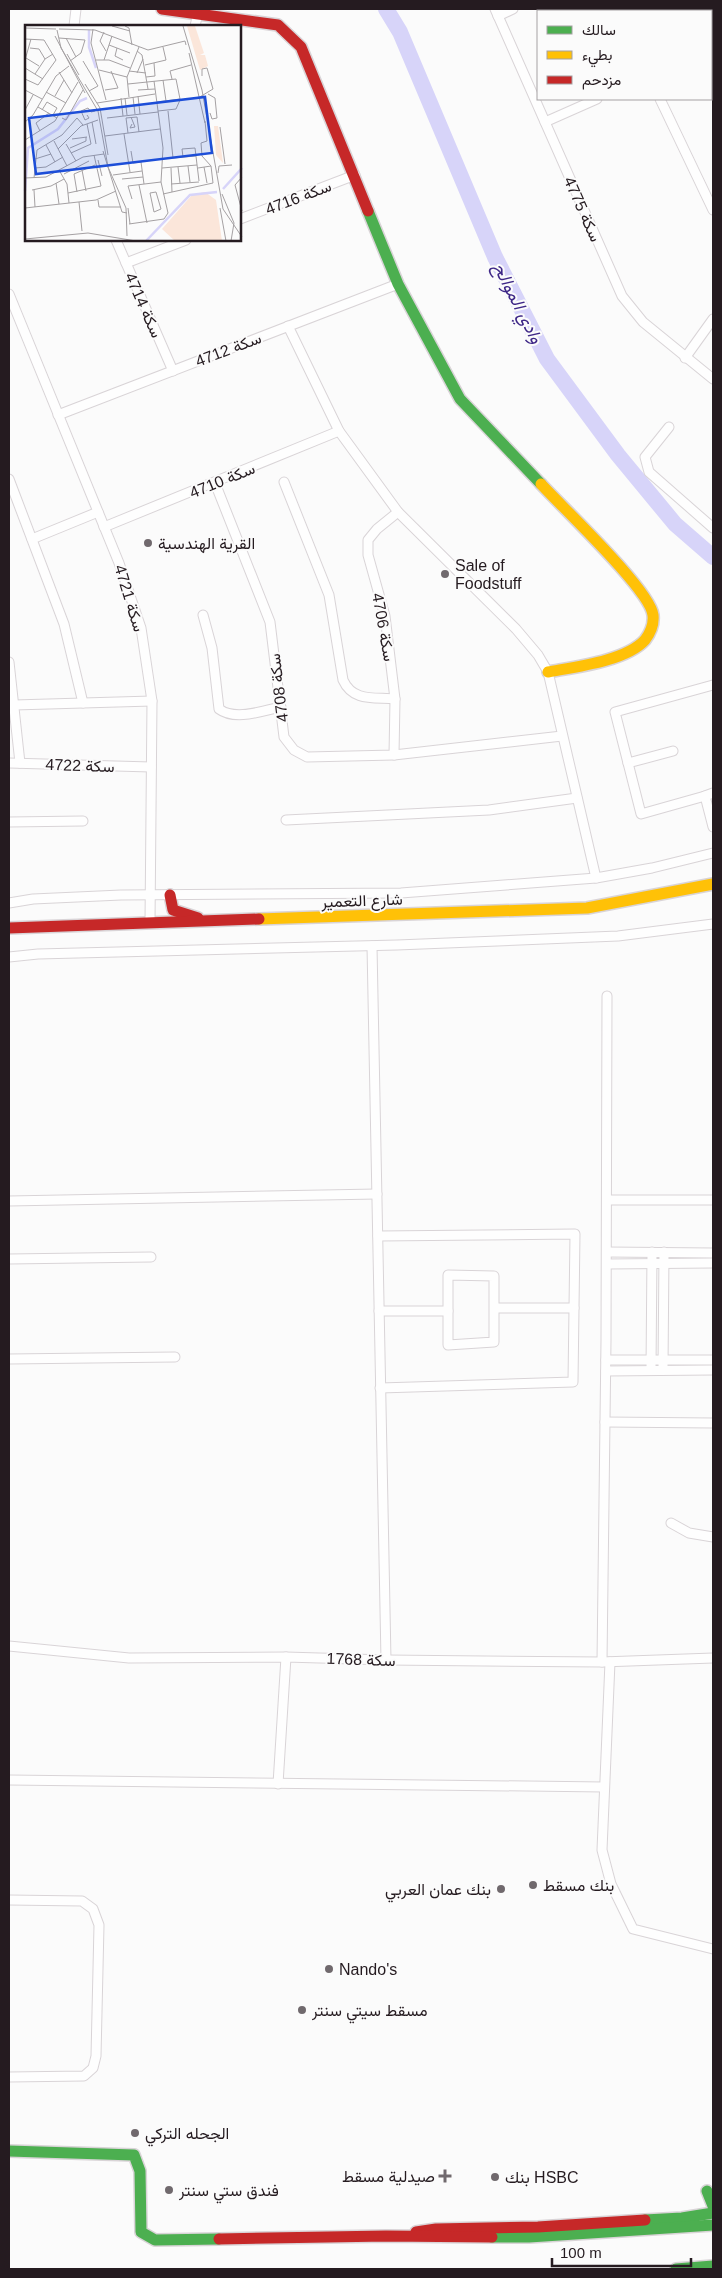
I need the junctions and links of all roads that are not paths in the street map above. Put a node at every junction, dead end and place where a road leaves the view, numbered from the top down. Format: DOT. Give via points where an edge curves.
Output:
graph roads {
  1 [pos="76,9"];
  2 [pos="162,9"];
  3 [pos="513,9"];
  4 [pos="497,12"];
  5 [pos="198,13"];
  6 [pos="74,25"];
  7 [pos="195,25"];
  8 [pos="595,100"];
  9 [pos="660,100"];
  10 [pos="545,122"];
  11 [pos="355,175"];
  12 [pos="713,210"];
  13 [pos="241,219"];
  14 [pos="116,241"];
  15 [pos="183,241"];
  16 [pos="126,263"];
  17 [pos="398,284"];
  18 [pos="9,294"];
  19 [pos="12,310"];
  20 [pos="713,320"];
  21 [pos="288,326"];
  22 [pos="685,358"];
  23 [pos="172,371"];
  24 [pos="713,379"];
  25 [pos="58,415"];
  26 [pos="669,427"];
  27 [pos="339,431"];
  28 [pos="9,479"];
  29 [pos="284,482"];
  30 [pos="215,483"];
  31 [pos="98,512"];
  32 [pos="398,512"];
  33 [pos="104,528"];
  34 [pos="713,528"];
  35 [pos="32,539"];
  36 [pos="202,615"];
  37 [pos="9,662"];
  38 [pos="548,672"];
  39 [pos="713,685"];
  40 [pos="395,699"];
  41 [pos="152,701"];
  42 [pos="83,703"];
  43 [pos="14,705"];
  44 [pos="281,708"];
  45 [pos="562,736"];
  46 [pos="673,752"];
  47 [pos="394,755"];
  48 [pos="9,763"];
  49 [pos="20,763"];
  50 [pos="628,763"];
  51 [pos="151,768"];
  52 [pos="709,794"];
  53 [pos="576,798"];
  54 [pos="286,820"];
  55 [pos="83,821"];
  56 [pos="9,822"];
  57 [pos="713,827"];
  58 [pos="713,853"];
  59 [pos="596,878"];
  60 [pos="713,884"];
  61 [pos="150,895"];
  62 [pos="170,895"];
  63 [pos="9,903"];
  64 [pos="205,922"];
  65 [pos="150,923"];
  66 [pos="713,924"];
  67 [pos="9,928"];
  68 [pos="372,946"];
  69 [pos="9,957"];
  70 [pos="607,996"];
  71 [pos="377,1194"];
  72 [pos="607,1200"];
  73 [pos="713,1200"];
  74 [pos="9,1201"];
  75 [pos="378,1236"];
  76 [pos="607,1252"];
  77 [pos="652,1252"];
  78 [pos="664,1252"];
  79 [pos="713,1253"];
  80 [pos="151,1257"];
  81 [pos="9,1259"];
  82 [pos="713,1263"];
  83 [pos="607,1264"];
  84 [pos="651,1264"];
  85 [pos="663,1264"];
  86 [pos="494,1308"];
  87 [pos="574,1308"];
  88 [pos="379,1311"];
  89 [pos="448,1311"];
  90 [pos="174,1357"];
  91 [pos="9,1359"];
  92 [pos="606,1360"];
  93 [pos="651,1360"];
  94 [pos="664,1360"];
  95 [pos="713,1360"];
  96 [pos="606,1370"];
  97 [pos="651,1370"];
  98 [pos="663,1370"];
  99 [pos="713,1370"];
  100 [pos="380,1388"];
  101 [pos="605,1422"];
  102 [pos="713,1423"];
  103 [pos="671,1523"];
  104 [pos="713,1537"];
  105 [pos="9,1646"];
  106 [pos="286,1657"];
  107 [pos="713,1658"];
  108 [pos="386,1660"];
  109 [pos="606,1662"];
  110 [pos="9,1780"];
  111 [pos="278,1784"];
  112 [pos="604,1786"];
  113 [pos="9,1900"];
  114 [pos="713,1949"];
  115 [pos="9,2076"];
  116 [pos="9,2151"];
  117 [pos="707,2191"];
  118 [pos="713,2206"];
  119 [pos="713,2213"];
  120 [pos="713,2225"];
  121 [pos="386,2236"];
  122 [pos="713,2266"];
  123 [pos="676,2269"];
  1 -- 6 [label="street"];
  2 -- 5 [label="main road"];
  3 -- 4 [label="street"];
  4 -- 10 [label="street, سكة 4775"];
  5 -- 7 [label="street"];
  5 -- 11 [label="main road" via="278,25 301,47"];
  8 -- 10 [label="street"];
  9 -- 12 [label="street"];
  10 -- 22 [label="street, سكة 4775" via="622,296 643,322"];
  11 -- 13 [label="street, سكة 4716"];
  11 -- 17 [label="main road"];
  14 -- 16 [label="street, سكة 4714"];
  15 -- 16 [label="street"];
  16 -- 23 [label="street, سكة 4714"];
  17 -- 21 [label="street, سكة 4712"];
  17 -- 38 [label="main road" via="460,399 636,584 653,615 652,630 641,645 621,655"];
  18 -- 19 [label="street, سكة 4721"];
  19 -- 25 [label="street, سكة 4721"];
  20 -- 22 [label="street"];
  21 -- 23 [label="street, سكة 4712"];
  21 -- 27 [label="street"];
  22 -- 24 [label="street, سكة 4775"];
  23 -- 25 [label="street, سكة 4712"];
  25 -- 31 [label="street, سكة 4721"];
  26 -- 34 [label="street" via="645,457 649,472"];
  27 -- 30 [label="street, سكة 4710"];
  27 -- 32 [label="street"];
  28 -- 35 [label="street"];
  29 -- 40 [label="street" via="329,596 347,690 357,696"];
  30 -- 33 [label="street, سكة 4710"];
  30 -- 44 [label="street, سكة 4708" via="270,622"];
  31 -- 33 [label="street, سكة 4721"];
  31 -- 35 [label="street"];
  32 -- 38 [label="street" via="516,629"];
  32 -- 40 [label="street, سكة 4706" via="368,540 368,556 385,616"];
  33 -- 41 [label="street, سكة 4721" via="141,628"];
  35 -- 42 [label="street" via="64,624"];
  36 -- 44 [label="street" via="212,648 219,709 226,714 237,715"];
  37 -- 43 [label="street"];
  38 -- 45 [label="street"];
  39 -- 50 [label="street" via="615,712"];
  40 -- 47 [label="street, سكة 4706"];
  41 -- 42 [label="street"];
  41 -- 51 [label="street, سكة 4721"];
  42 -- 43 [label="street"];
  43 -- 49 [label="street"];
  44 -- 47 [label="street, سكة 4708" via="284,737 294,750 307,757"];
  45 -- 47 [label="street, سكة 4708"];
  45 -- 53 [label="street"];
  46 -- 50 [label="street"];
  48 -- 49 [label="street, سكة 4722"];
  49 -- 51 [label="street, سكة 4722"];
  50 -- 52 [label="street" via="641,814"];
  51 -- 61 [label="street, سكة 4721"];
  52 -- 57 [label="street"];
  53 -- 54 [label="street" via="489,810"];
  53 -- 59 [label="street"];
  55 -- 56 [label="street"];
  58 -- 59 [label="street"];
  59 -- 62 [label="street" via="400,893"];
  60 -- 64 [label="main road, شارع التعمير" via="587,908"];
  61 -- 62 [label="street"];
  61 -- 63 [label="street"];
  61 -- 65 [label="street, سكة 4721"];
  62 -- 64 [label="main road" via="173,910"];
  64 -- 65 [label="main road, شارع التعمير"];
  65 -- 67 [label="main road, شارع التعمير"];
  66 -- 68 [label="street" via="618,936"];
  68 -- 69 [label="street" via="76,952"];
  68 -- 71 [label="street"];
  70 -- 72 [label="street"];
  71 -- 74 [label="street"];
  71 -- 75 [label="street"];
  72 -- 73 [label="street"];
  72 -- 76 [label="street"];
  75 -- 87 [label="street" via="575,1234"];
  75 -- 88 [label="street"];
  76 -- 77 [label="street"];
  76 -- 83 [label="street"];
  77 -- 78 [label="street"];
  77 -- 84 [label="street"];
  78 -- 79 [label="street"];
  78 -- 85 [label="street"];
  80 -- 81 [label="street"];
  82 -- 85 [label="street"];
  83 -- 84 [label="street"];
  83 -- 92 [label="street"];
  84 -- 85 [label="street"];
  84 -- 93 [label="street"];
  85 -- 94 [label="street"];
  86 -- 87 [label="street"];
  86 -- 89 [label="street" via="494,1342 448,1344"];
  86 -- 89 [label="street" via="494,1276 448,1275"];
  87 -- 100 [label="street" via="574,1382"];
  88 -- 89 [label="street"];
  88 -- 100 [label="street"];
  90 -- 91 [label="street"];
  92 -- 93 [label="street"];
  92 -- 96 [label="street"];
  93 -- 94 [label="street"];
  93 -- 97 [label="street"];
  94 -- 95 [label="street"];
  94 -- 98 [label="street"];
  96 -- 97 [label="street"];
  96 -- 101 [label="street"];
  97 -- 98 [label="street"];
  98 -- 99 [label="street"];
  100 -- 108 [label="street"];
  101 -- 102 [label="street"];
  101 -- 109 [label="street"];
  103 -- 104 [label="street" via="690,1532"];
  105 -- 106 [label="street, سكة 1768" via="129,1658"];
  106 -- 108 [label="street, سكة 1768"];
  106 -- 111 [label="street"];
  107 -- 109 [label="street, سكة 1768"];
  108 -- 109 [label="street, سكة 1768"];
  109 -- 112 [label="street"];
  110 -- 111 [label="street"];
  111 -- 112 [label="street"];
  112 -- 114 [label="street" via="602,1850 611,1884 633,1929"];
  113 -- 115 [label="street" via="82,1902 94,1909 99,1925 93,2068 84,2076"];
  116 -- 121 [label="main road" via="134,2155 140,2163 138,2219 141,2232 156,2240"];
  117 -- 118 [label="main road"];
  119 -- 121 [label="main road" via="682,2218 538,2227 436,2229"];
  120 -- 121 [label="main road" via="529,2237"];
  122 -- 123 [label="main road"];
}
